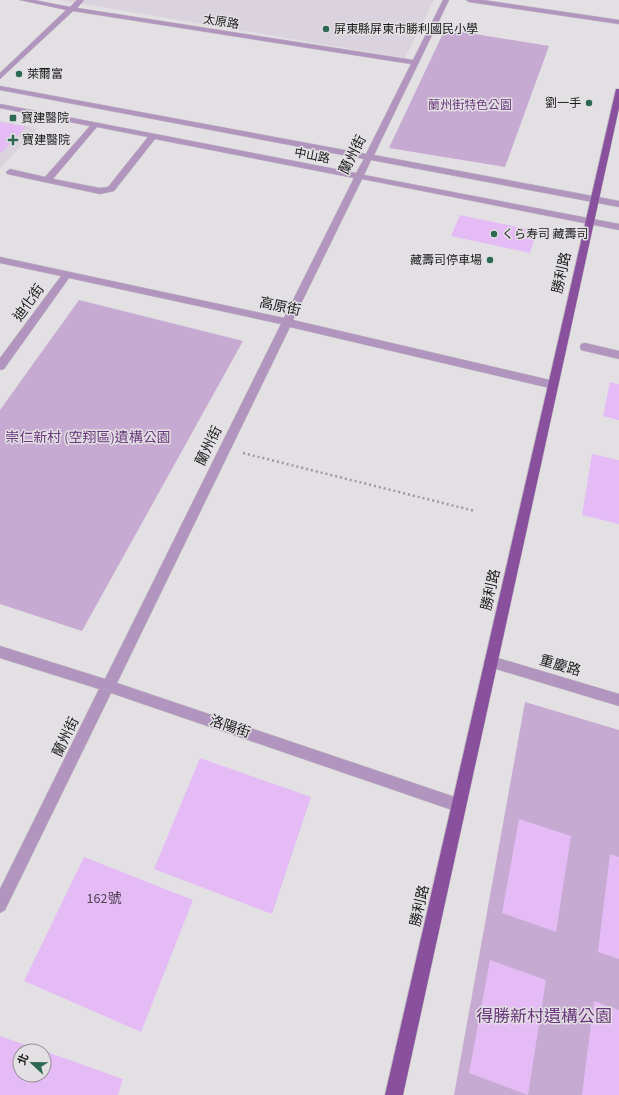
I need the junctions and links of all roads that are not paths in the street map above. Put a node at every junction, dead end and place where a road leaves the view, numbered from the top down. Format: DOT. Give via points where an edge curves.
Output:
graph roads {
  1 [pos="23,0"];
  2 [pos="81,0"];
  3 [pos="446,0"];
  4 [pos="469,0"];
  5 [pos="71,9"];
  6 [pos="619,22"];
  7 [pos="416,64"];
  8 [pos="0,77"];
  9 [pos="0,88"];
  10 [pos="619,91"];
  11 [pos="0,106"];
  12 [pos="95,125"];
  13 [pos="152,137"];
  14 [pos="369,158"];
  15 [pos="10,172"];
  16 [pos="359,178"];
  17 [pos="47,180"];
  18 [pos="595,199"];
  19 [pos="619,204"];
  20 [pos="590,222"];
  21 [pos="619,227"];
  22 [pos="0,260"];
  23 [pos="66,276"];
  24 [pos="287,322"];
  25 [pos="585,347"];
  26 [pos="5,351"];
  27 [pos="619,355"];
  28 [pos="0,366"];
  29 [pos="554,385"];
  30 [pos="0,652"];
  31 [pos="491,662"];
  32 [pos="108,686"];
  33 [pos="619,700"];
  34 [pos="458,805"];
  35 [pos="0,906"];
  36 [pos="394,1095"];
  1 -- 5 [label="street, 太原路"];
  2 -- 5 [label="street"];
  3 -- 7 [label="street, 蘭州街"];
  4 -- 6 [label="street"];
  5 -- 7 [label="street, 太原路"];
  5 -- 8 [label="street"];
  7 -- 14 [label="street, 蘭州街"];
  9 -- 14 [label="street, 中山路"];
  10 -- 18 [label="main road, 勝利路"];
  11 -- 12 [label="street, 中山路"];
  12 -- 13 [label="street, 中山路"];
  12 -- 17 [label="street"];
  13 -- 16 [label="street, 中山路"];
  13 -- 17 [label="street" via="114,186 106,191"];
  14 -- 16 [label="street, 蘭州街"];
  14 -- 18 [label="street, 中山路"];
  15 -- 17 [label="street"];
  16 -- 20 [label="street, 中山路"];
  16 -- 24 [label="street, 蘭州街"];
  18 -- 19 [label="street, 中山路"];
  18 -- 20 [label="main road, 勝利路"];
  20 -- 21 [label="street, 中山路"];
  20 -- 29 [label="main road, 勝利路"];
  22 -- 23 [label="street, 高原街"];
  23 -- 24 [label="street, 高原街"];
  23 -- 26 [label="street, 迪化街"];
  24 -- 29 [label="street, 高原街"];
  24 -- 32 [label="street, 蘭州街"];
  25 -- 27 [label="street"];
  26 -- 28 [label="street, 迪化街"];
  29 -- 31 [label="main road, 勝利路"];
  30 -- 32 [label="street, 洛陽街"];
  31 -- 33 [label="street, 重慶路"];
  31 -- 34 [label="main road, 勝利路"];
  32 -- 34 [label="street, 洛陽街"];
  32 -- 35 [label="street, 蘭州街"];
  34 -- 36 [label="main road, 勝利路"];
}
